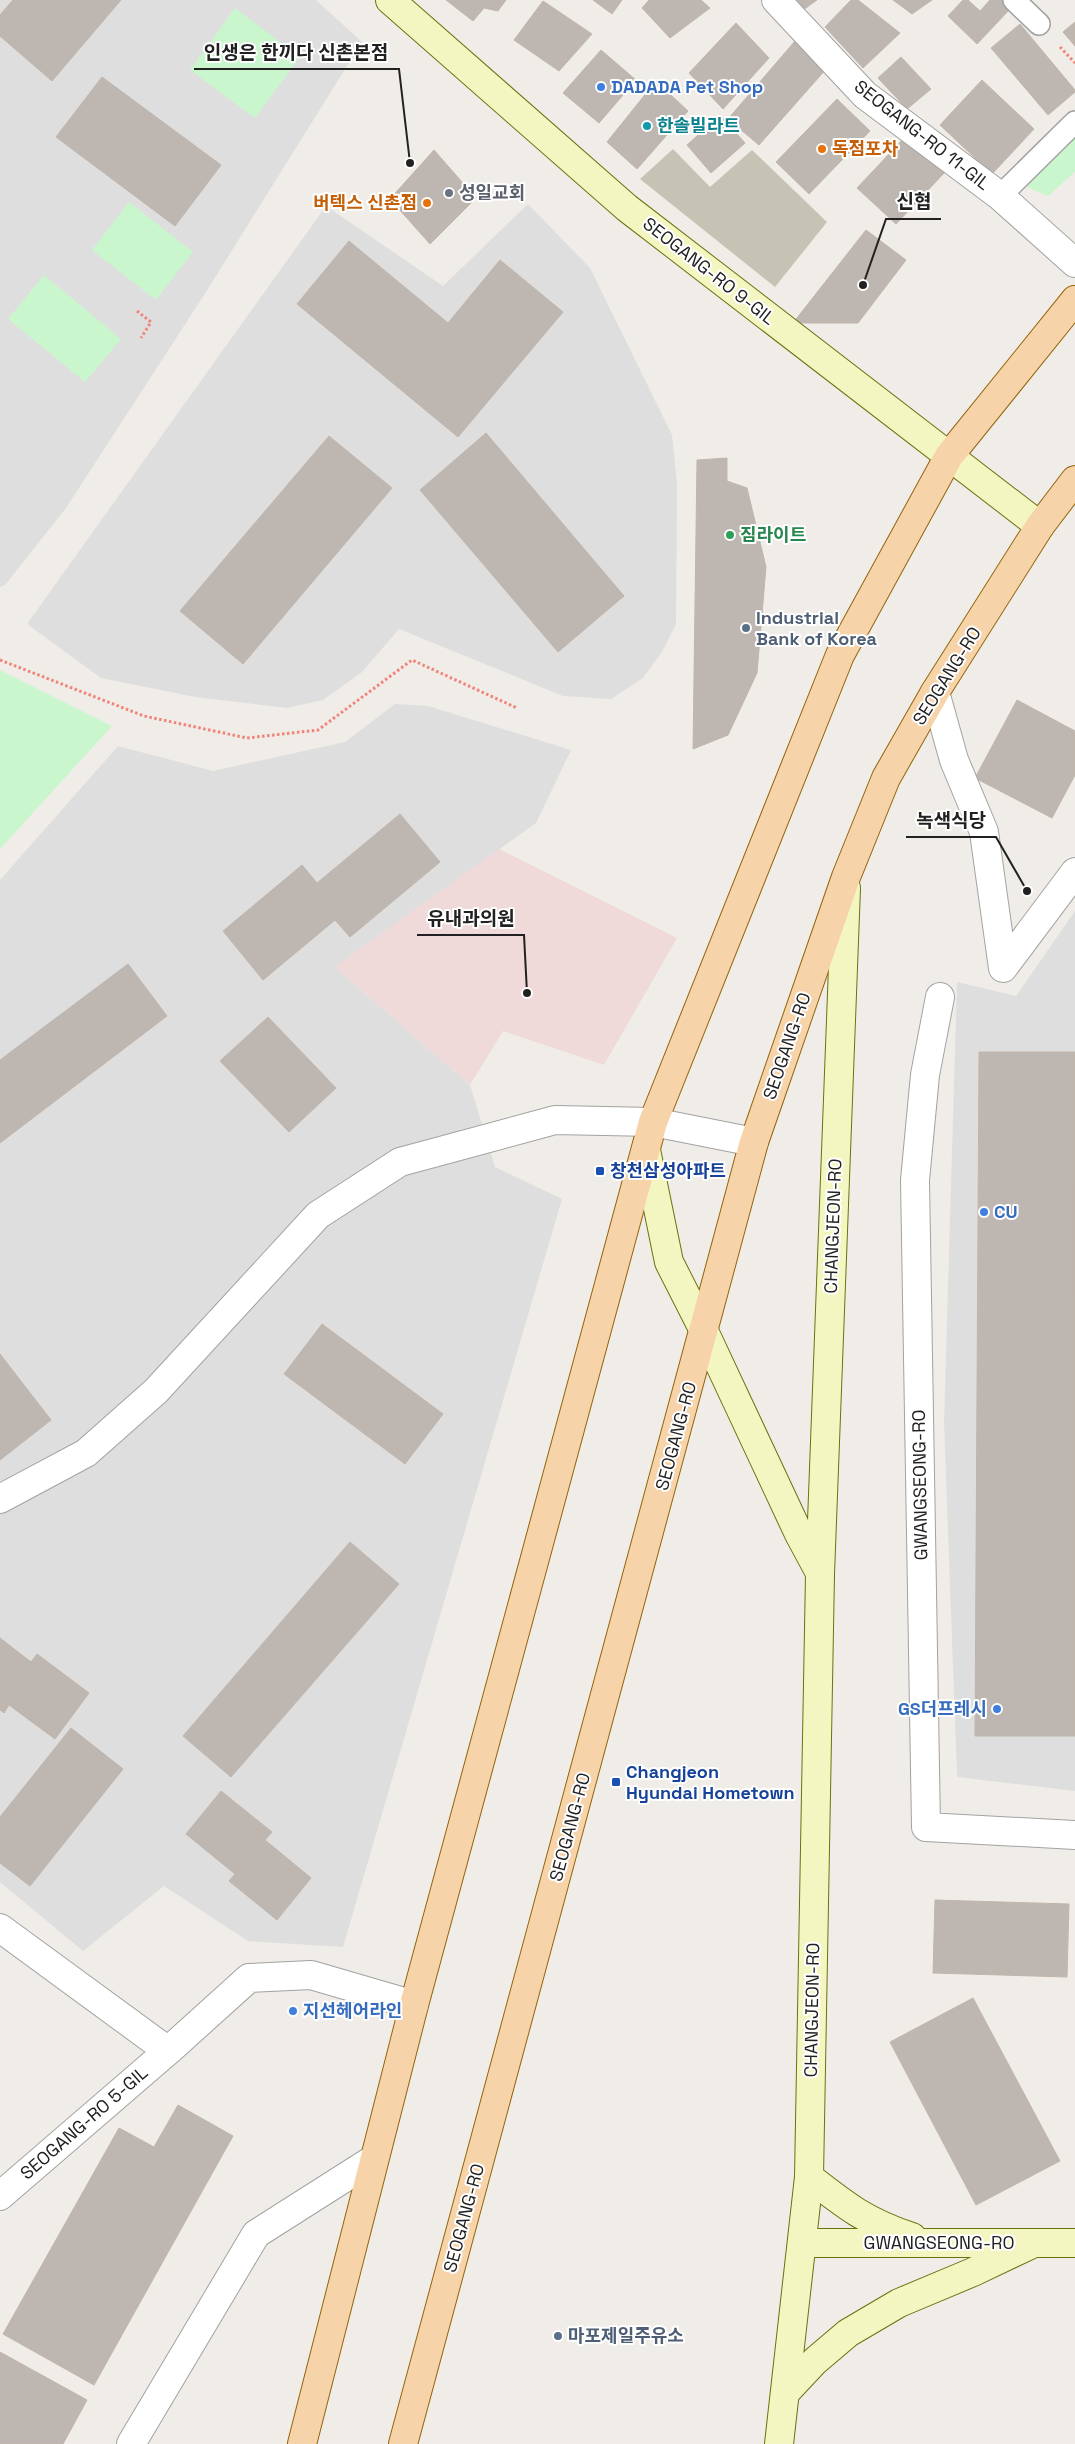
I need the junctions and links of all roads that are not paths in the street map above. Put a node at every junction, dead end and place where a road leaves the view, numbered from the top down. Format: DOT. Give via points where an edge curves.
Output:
graph roads {
  1 [pos="390,0"];
  2 [pos="776,0"];
  3 [pos="1014,0"];
  4 [pos="1039,24"];
  5 [pos="1075,122"];
  6 [pos="1000,196"];
  7 [pos="1075,263"];
  8 [pos="1075,300"];
  9 [pos="949,456"];
  10 [pos="1075,480"];
  11 [pos="1040,526"];
  12 [pos="935,692"];
  13 [pos="1075,872"];
  14 [pos="846,877"];
  15 [pos="940,996"];
  16 [pos="653,1122"];
  17 [pos="754,1142"];
  18 [pos="646,1150"];
  19 [pos="704,1332"];
  20 [pos="0,1499"];
  21 [pos="820,1574"];
  22 [pos="1075,1835"];
  23 [pos="0,1928"];
  24 [pos="414,2005"];
  25 [pos="168,2051"];
  26 [pos="374,2159"];
  27 [pos="809,2177"];
  28 [pos="0,2196"];
  29 [pos="803,2243"];
  30 [pos="1075,2243"];
  31 [pos="958,2244"];
  32 [pos="1034,2244"];
  33 [pos="785,2392"];
  34 [pos="131,2444"];
  35 [pos="302,2444"];
  36 [pos="403,2444"];
  37 [pos="778,2444"];
  1 -- 9 [label="main road, SEOGANG-RO 9-GIL" via="627,208"];
  2 -- 6 [label="street, SEOGANG-RO 11-GIL" via="865,95"];
  3 -- 4 [label="lane"];
  5 -- 6 [label="lane"];
  6 -- 7 [label="street, SEOGANG-RO 11-GIL"];
  8 -- 9 [label="main road"];
  9 -- 11 [label="main road, SEOGANG-RO 9-GIL"];
  9 -- 16 [label="main road" via="840,655"];
  10 -- 11 [label="main road, SEOGANG-RO"];
  11 -- 12 [label="main road, SEOGANG-RO"];
  12 -- 13 [label="street" via="954,760 984,832 1004,968"];
  12 -- 14 [label="main road, SEOGANG-RO" via="886,778"];
  14 -- 17 [label="main road, SEOGANG-RO"];
  14 -- 21 [label="main road, CHANGJEON-RO"];
  15 -- 22 [label="street, GWANGSEONG-RO" via="925,1075 915,1180 926,1827"];
  16 -- 17 [label="street"];
  16 -- 18 [label="main road"];
  16 -- 20 [label="street" via="555,1120 400,1162 318,1215 156,1391 86,1452"];
  17 -- 19 [label="main road, SEOGANG-RO"];
  18 -- 19 [label="main road, CHANGJEON-RO" via="669,1262"];
  18 -- 24 [label="main road"];
  19 -- 21 [label="main road, CHANGJEON-RO" via="798,1534"];
  19 -- 36 [label="main road, SEOGANG-RO"];
  21 -- 27 [label="main road, CHANGJEON-RO"];
  23 -- 25 [label="street"];
  24 -- 25 [label="street, SEOGANG-RO 5-GIL" via="312,1975 249,1978"];
  24 -- 26 [label="main road"];
  25 -- 28 [label="street, SEOGANG-RO 5-GIL"];
  26 -- 34 [label="street" via="256,2234"];
  26 -- 35 [label="main road"];
  27 -- 29 [label="main road, CHANGJEON-RO"];
  27 -- 31 [label="main road" via="857,2214 884,2228 912,2237"];
  29 -- 31 [label="main road, GWANGSEONG-RO"];
  29 -- 33 [label="main road, CHANGJEON-RO"];
  30 -- 32 [label="main road, GWANGSEONG-RO"];
  31 -- 32 [label="main road, GWANGSEONG-RO"];
  32 -- 33 [label="main road" via="899,2303 848,2333"];
  33 -- 37 [label="main road, CHANGJEON-RO"];
}
